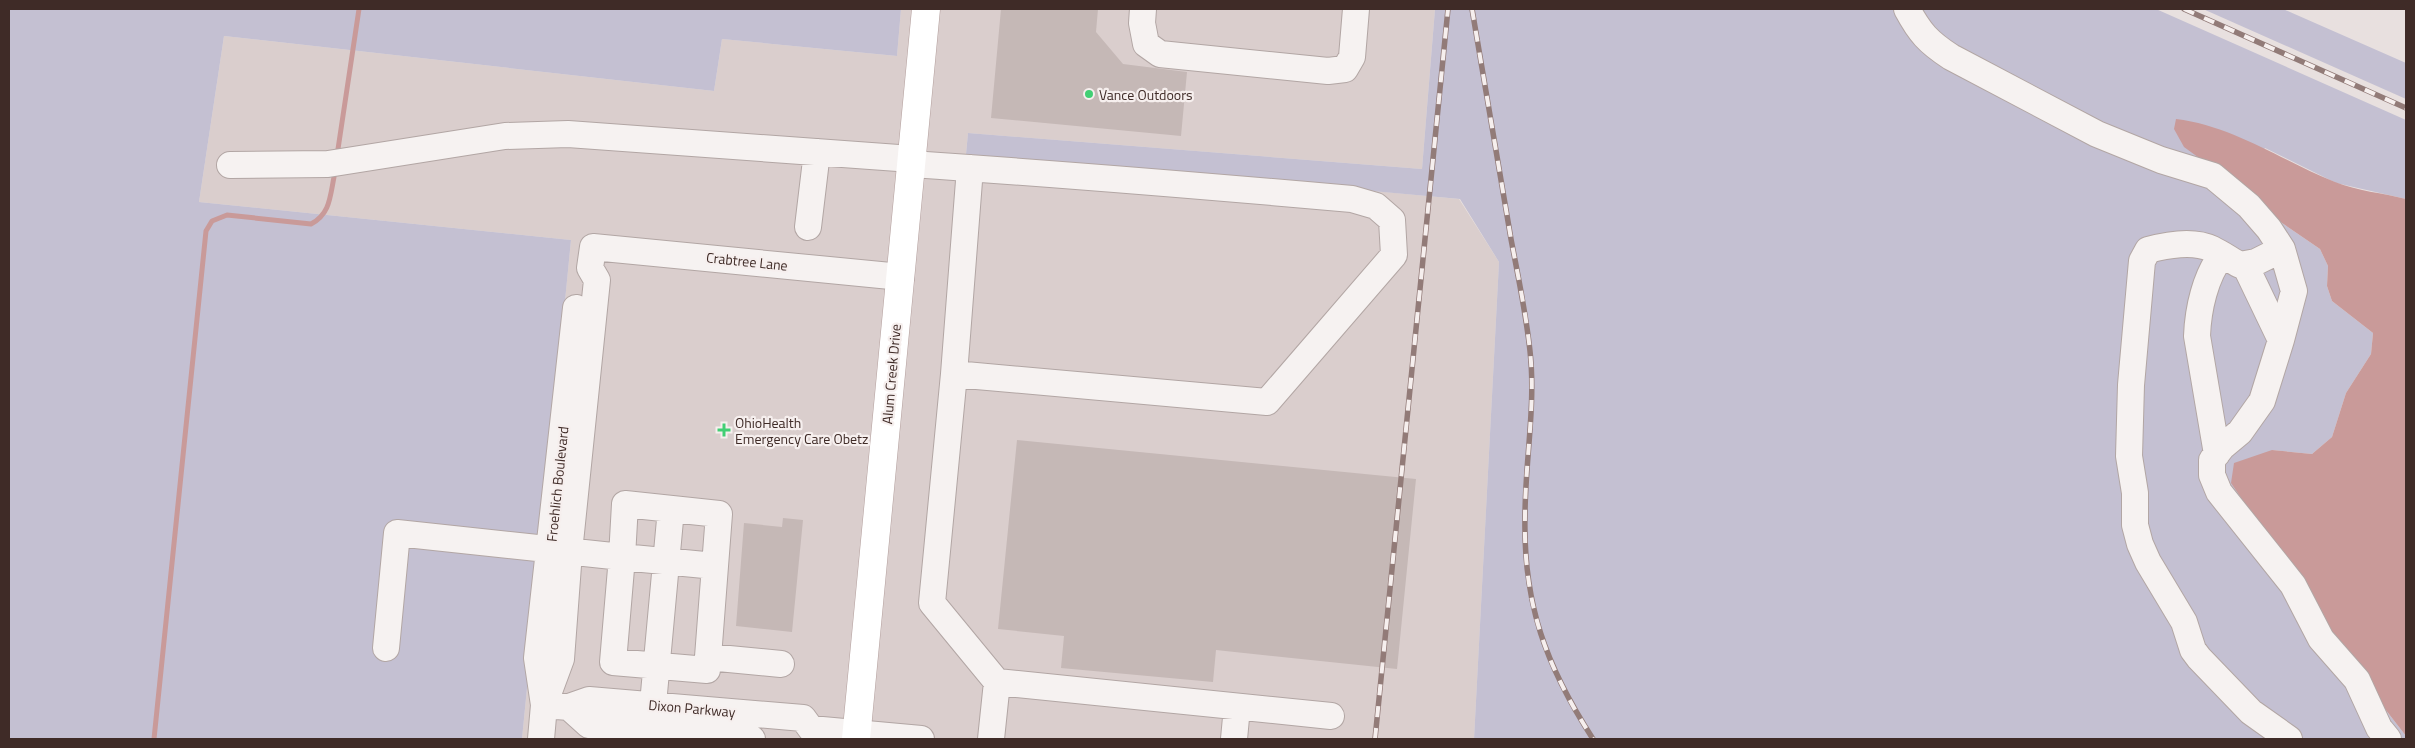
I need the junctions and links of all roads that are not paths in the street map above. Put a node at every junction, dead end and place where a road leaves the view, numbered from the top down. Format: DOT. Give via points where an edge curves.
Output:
graph roads {
  1 [pos="926,9"];
  2 [pos="1143,9"];
  3 [pos="1356,9"];
  4 [pos="1907,9"];
  5 [pos="817,152"];
  6 [pos="912,161"];
  7 [pos="230,165"];
  8 [pos="970,168"];
  9 [pos="808,227"];
  10 [pos="2282,250"];
  11 [pos="592,258"];
  12 [pos="2233,260"];
  13 [pos="900,277"];
  14 [pos="2282,340"];
  15 [pos="954,374"];
  16 [pos="2217,454"];
  17 [pos="671,509"];
  18 [pos="560,551"];
  19 [pos="622,557"];
  20 [pos="666,561"];
  21 [pos="715,566"];
  22 [pos="386,648"];
  23 [pos="708,657"];
  24 [pos="781,664"];
  25 [pos="656,666"];
  26 [pos="997,682"];
  27 [pos="653,704"];
  28 [pos="557,706"];
  29 [pos="1237,706"];
  30 [pos="1331,716"];
  31 [pos="807,734"];
  32 [pos="675,736"];
  33 [pos="857,736"];
  34 [pos="541,739"];
  35 [pos="752,739"];
  36 [pos="921,739"];
  37 [pos="991,739"];
  38 [pos="1234,739"];
  39 [pos="2289,739"];
  40 [pos="2388,739"];
  1 -- 6 [label="main road, Alum Creek Drive"];
  2 -- 3 [label="street" via="1146,44 1160,54 1328,71 1345,69 1352,57"];
  4 -- 10 [label="street" via="1931,44 2024,97 2097,134 2161,160 2213,176 2249,206"];
  5 -- 6 [label="street"];
  5 -- 7 [label="street" via="568,134 505,136 328,164"];
  5 -- 9 [label="street"];
  6 -- 8 [label="street"];
  6 -- 13 [label="main road, Alum Creek Drive"];
  8 -- 15 [label="street"];
  8 -- 15 [label="street" via="1352,199 1376,206 1392,220 1394,256 1267,402"];
  10 -- 12 [label="street" via="2256,262"];
  10 -- 14 [label="street" via="2294,292"];
  11 -- 13 [label="street, Crabtree Lane"];
  11 -- 18 [label="street, Froehlich Boulevard" via="596,280"];
  12 -- 14 [label="street"];
  12 -- 16 [label="street" via="2216,262 2198,320"];
  12 -- 39 [label="street" via="2211,248 2177,245 2148,250 2142,262 2131,385 2129,456 2135,493 2135,525 2148,562 2184,622 2193,650 2251,712"];
  13 -- 33 [label="main road, Alum Creek Drive"];
  14 -- 16 [label="street" via="2262,401 2240,432"];
  15 -- 26 [label="street" via="932,603"];
  16 -- 40 [label="street" via="2212,460 2212,475 2219,492 2294,585 2320,639 2357,680 2379,728"];
  17 -- 19 [label="street" via="625,504"];
  17 -- 20 [label="street"];
  17 -- 21 [label="street" via="719,514"];
  18 -- 19 [label="street"];
  18 -- 22 [label="street" via="397,533"];
  18 -- 28 [label="street, Froehlich Boulevard"];
  19 -- 20 [label="street"];
  19 -- 25 [label="street" via="613,662"];
  20 -- 21 [label="street"];
  20 -- 25 [label="street"];
  21 -- 23 [label="street"];
  23 -- 24 [label="street"];
  23 -- 25 [label="street" via="707,670"];
  25 -- 27 [label="street"];
  26 -- 29 [label="street"];
  26 -- 37 [label="street"];
  27 -- 28 [label="street, Dixon Parkway" via="589,700"];
  27 -- 31 [label="street, Dixon Parkway" via="803,718"];
  28 -- 32 [label="street, Dixon Parkway" via="589,725"];
  28 -- 34 [label="street, Froehlich Boulevard"];
  29 -- 30 [label="street"];
  29 -- 38 [label="street"];
  31 -- 33 [label="street, Dixon Parkway"];
  32 -- 35 [label="street, Dixon Parkway"];
  33 -- 36 [label="street, Dixon Parkway"];
}
